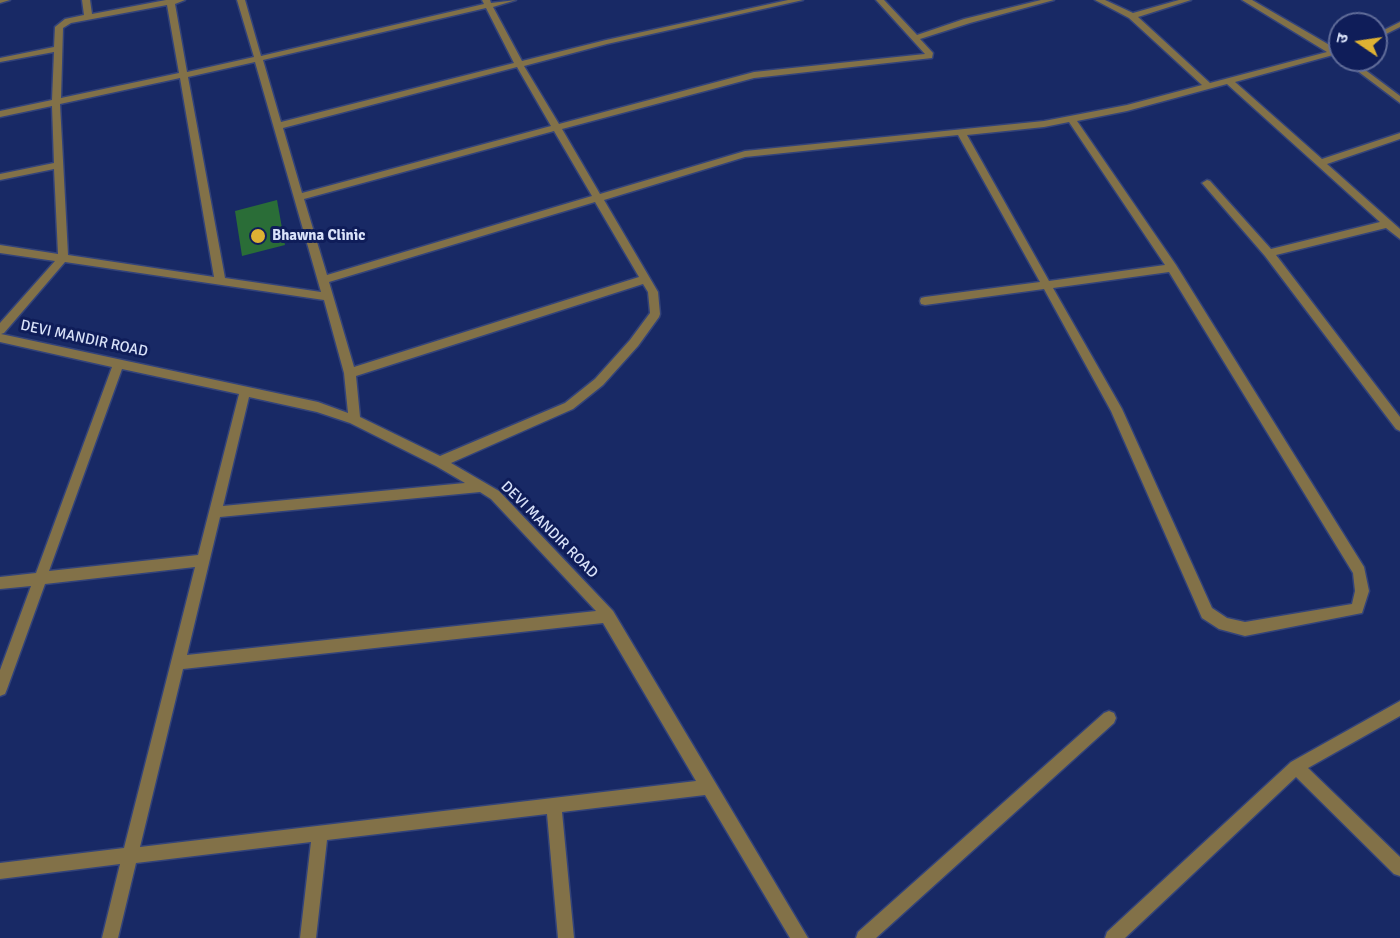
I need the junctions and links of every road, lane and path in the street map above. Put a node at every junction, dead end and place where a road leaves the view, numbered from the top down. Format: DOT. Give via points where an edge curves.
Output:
graph roads {
  1 [pos="6,0"];
  2 [pos="86,0"];
  3 [pos="512,0"];
  4 [pos="799,0"];
  5 [pos="880,0"];
  6 [pos="1050,0"];
  7 [pos="1099,0"];
  8 [pos="1187,0"];
  9 [pos="1246,0"];
  10 [pos="0,1"];
  11 [pos="174,1"];
  12 [pos="245,1"];
  13 [pos="487,3"];
  14 [pos="1132,15"];
  15 [pos="88,17"];
  16 [pos="915,38"];
  17 [pos="1328,48"];
  18 [pos="59,49"];
  19 [pos="1328,56"];
  20 [pos="258,59"];
  21 [pos="0,60"];
  22 [pos="519,64"];
  23 [pos="1363,72"];
  24 [pos="184,75"];
  25 [pos="1229,81"];
  26 [pos="1208,86"];
  27 [pos="1400,100"];
  28 [pos="56,104"];
  29 [pos="0,114"];
  30 [pos="1071,119"];
  31 [pos="278,126"];
  32 [pos="555,128"];
  33 [pos="961,132"];
  34 [pos="1400,136"];
  35 [pos="1320,163"];
  36 [pos="59,165"];
  37 [pos="0,177"];
  38 [pos="1207,183"];
  39 [pos="299,197"];
  40 [pos="597,198"];
  41 [pos="1388,224"];
  42 [pos="1400,235"];
  43 [pos="0,249"];
  44 [pos="1269,253"];
  45 [pos="63,258"];
  46 [pos="1172,268"];
  47 [pos="645,279"];
  48 [pos="323,280"];
  49 [pos="220,281"];
  50 [pos="1046,283"];
  51 [pos="328,297"];
  52 [pos="925,301"];
  53 [pos="0,330"];
  54 [pos="0,338"];
  55 [pos="118,364"];
  56 [pos="351,373"];
  57 [pos="245,391"];
  58 [pos="354,420"];
  59 [pos="1400,426"];
  60 [pos="440,462"];
  61 [pos="481,487"];
  62 [pos="215,512"];
  63 [pos="203,560"];
  64 [pos="40,578"];
  65 [pos="0,583"];
  66 [pos="608,616"];
  67 [pos="178,663"];
  68 [pos="0,689"];
  69 [pos="1400,708"];
  70 [pos="1109,718"];
  71 [pos="1296,766"];
  72 [pos="708,787"];
  73 [pos="554,805"];
  74 [pos="320,832"];
  75 [pos="131,855"];
  76 [pos="1400,868"];
  77 [pos="0,871"];
  78 [pos="110,938"];
  79 [pos="308,938"];
  80 [pos="566,938"];
  81 [pos="800,938"];
  82 [pos="864,938"];
  83 [pos="1113,938"];
  1 -- 10 [label="street"];
  2 -- 15 [label="street"];
  3 -- 13 [label="street"];
  4 -- 22 [label="street"];
  5 -- 16 [label="street"];
  6 -- 16 [label="street"];
  7 -- 14 [label="street"];
  8 -- 14 [label="street"];
  9 -- 17 [label="street"];
  11 -- 15 [label="street"];
  11 -- 24 [label="street"];
  12 -- 20 [label="street"];
  13 -- 20 [label="street"];
  13 -- 22 [label="street"];
  14 -- 26 [label="street"];
  15 -- 18 [label="street" via="59,27"];
  16 -- 32 [label="street" via="928,56 754,75"];
  18 -- 21 [label="street"];
  18 -- 28 [label="street"];
  19 -- 25 [label="street"];
  20 -- 24 [label="street"];
  20 -- 31 [label="street"];
  22 -- 31 [label="street"];
  22 -- 32 [label="street"];
  23 -- 27 [label="street"];
  24 -- 28 [label="street"];
  24 -- 49 [label="street"];
  25 -- 26 [label="street"];
  25 -- 35 [label="street"];
  26 -- 30 [label="street"];
  28 -- 29 [label="street"];
  28 -- 36 [label="street"];
  30 -- 33 [label="street"];
  30 -- 46 [label="street"];
  31 -- 39 [label="street"];
  32 -- 39 [label="street"];
  32 -- 40 [label="street"];
  33 -- 40 [label="street" via="745,154"];
  33 -- 50 [label="street"];
  34 -- 35 [label="street"];
  35 -- 41 [label="street"];
  36 -- 37 [label="street"];
  36 -- 45 [label="street"];
  38 -- 44 [label="street"];
  39 -- 48 [label="street"];
  40 -- 47 [label="street"];
  40 -- 48 [label="street"];
  41 -- 42 [label="street"];
  41 -- 44 [label="street"];
  43 -- 45 [label="street"];
  44 -- 59 [label="street"];
  45 -- 49 [label="street"];
  45 -- 53 [label="street"];
  46 -- 50 [label="street"];
  46 -- 50 [label="street" via="1359,571 1362,591 1357,609 1245,629 1224,624 1207,613 1116,409"];
  47 -- 56 [label="street"];
  47 -- 60 [label="street" via="653,292 655,314 599,382 569,405"];
  48 -- 51 [label="street"];
  49 -- 51 [label="street"];
  50 -- 52 [label="street"];
  51 -- 56 [label="street"];
  54 -- 55 [label="street, DEVI MANDIR ROAD"];
  55 -- 57 [label="street, DEVI MANDIR ROAD"];
  55 -- 64 [label="street"];
  56 -- 58 [label="street"];
  57 -- 58 [label="street, DEVI MANDIR ROAD" via="318,407"];
  57 -- 62 [label="street"];
  58 -- 60 [label="street, DEVI MANDIR ROAD"];
  60 -- 61 [label="street, DEVI MANDIR ROAD"];
  61 -- 62 [label="street"];
  61 -- 66 [label="street, DEVI MANDIR ROAD" via="495,495"];
  62 -- 63 [label="street"];
  63 -- 64 [label="street"];
  63 -- 67 [label="street"];
  64 -- 65 [label="street"];
  64 -- 68 [label="street"];
  66 -- 67 [label="street"];
  66 -- 72 [label="street, DEVI MANDIR ROAD"];
  67 -- 75 [label="street"];
  69 -- 71 [label="street"];
  70 -- 82 [label="street"];
  71 -- 76 [label="street"];
  71 -- 83 [label="street"];
  72 -- 73 [label="street"];
  72 -- 81 [label="street, DEVI MANDIR ROAD"];
  73 -- 74 [label="street"];
  73 -- 80 [label="street"];
  74 -- 75 [label="street"];
  74 -- 79 [label="street"];
  75 -- 77 [label="street"];
  75 -- 78 [label="street"];
}
